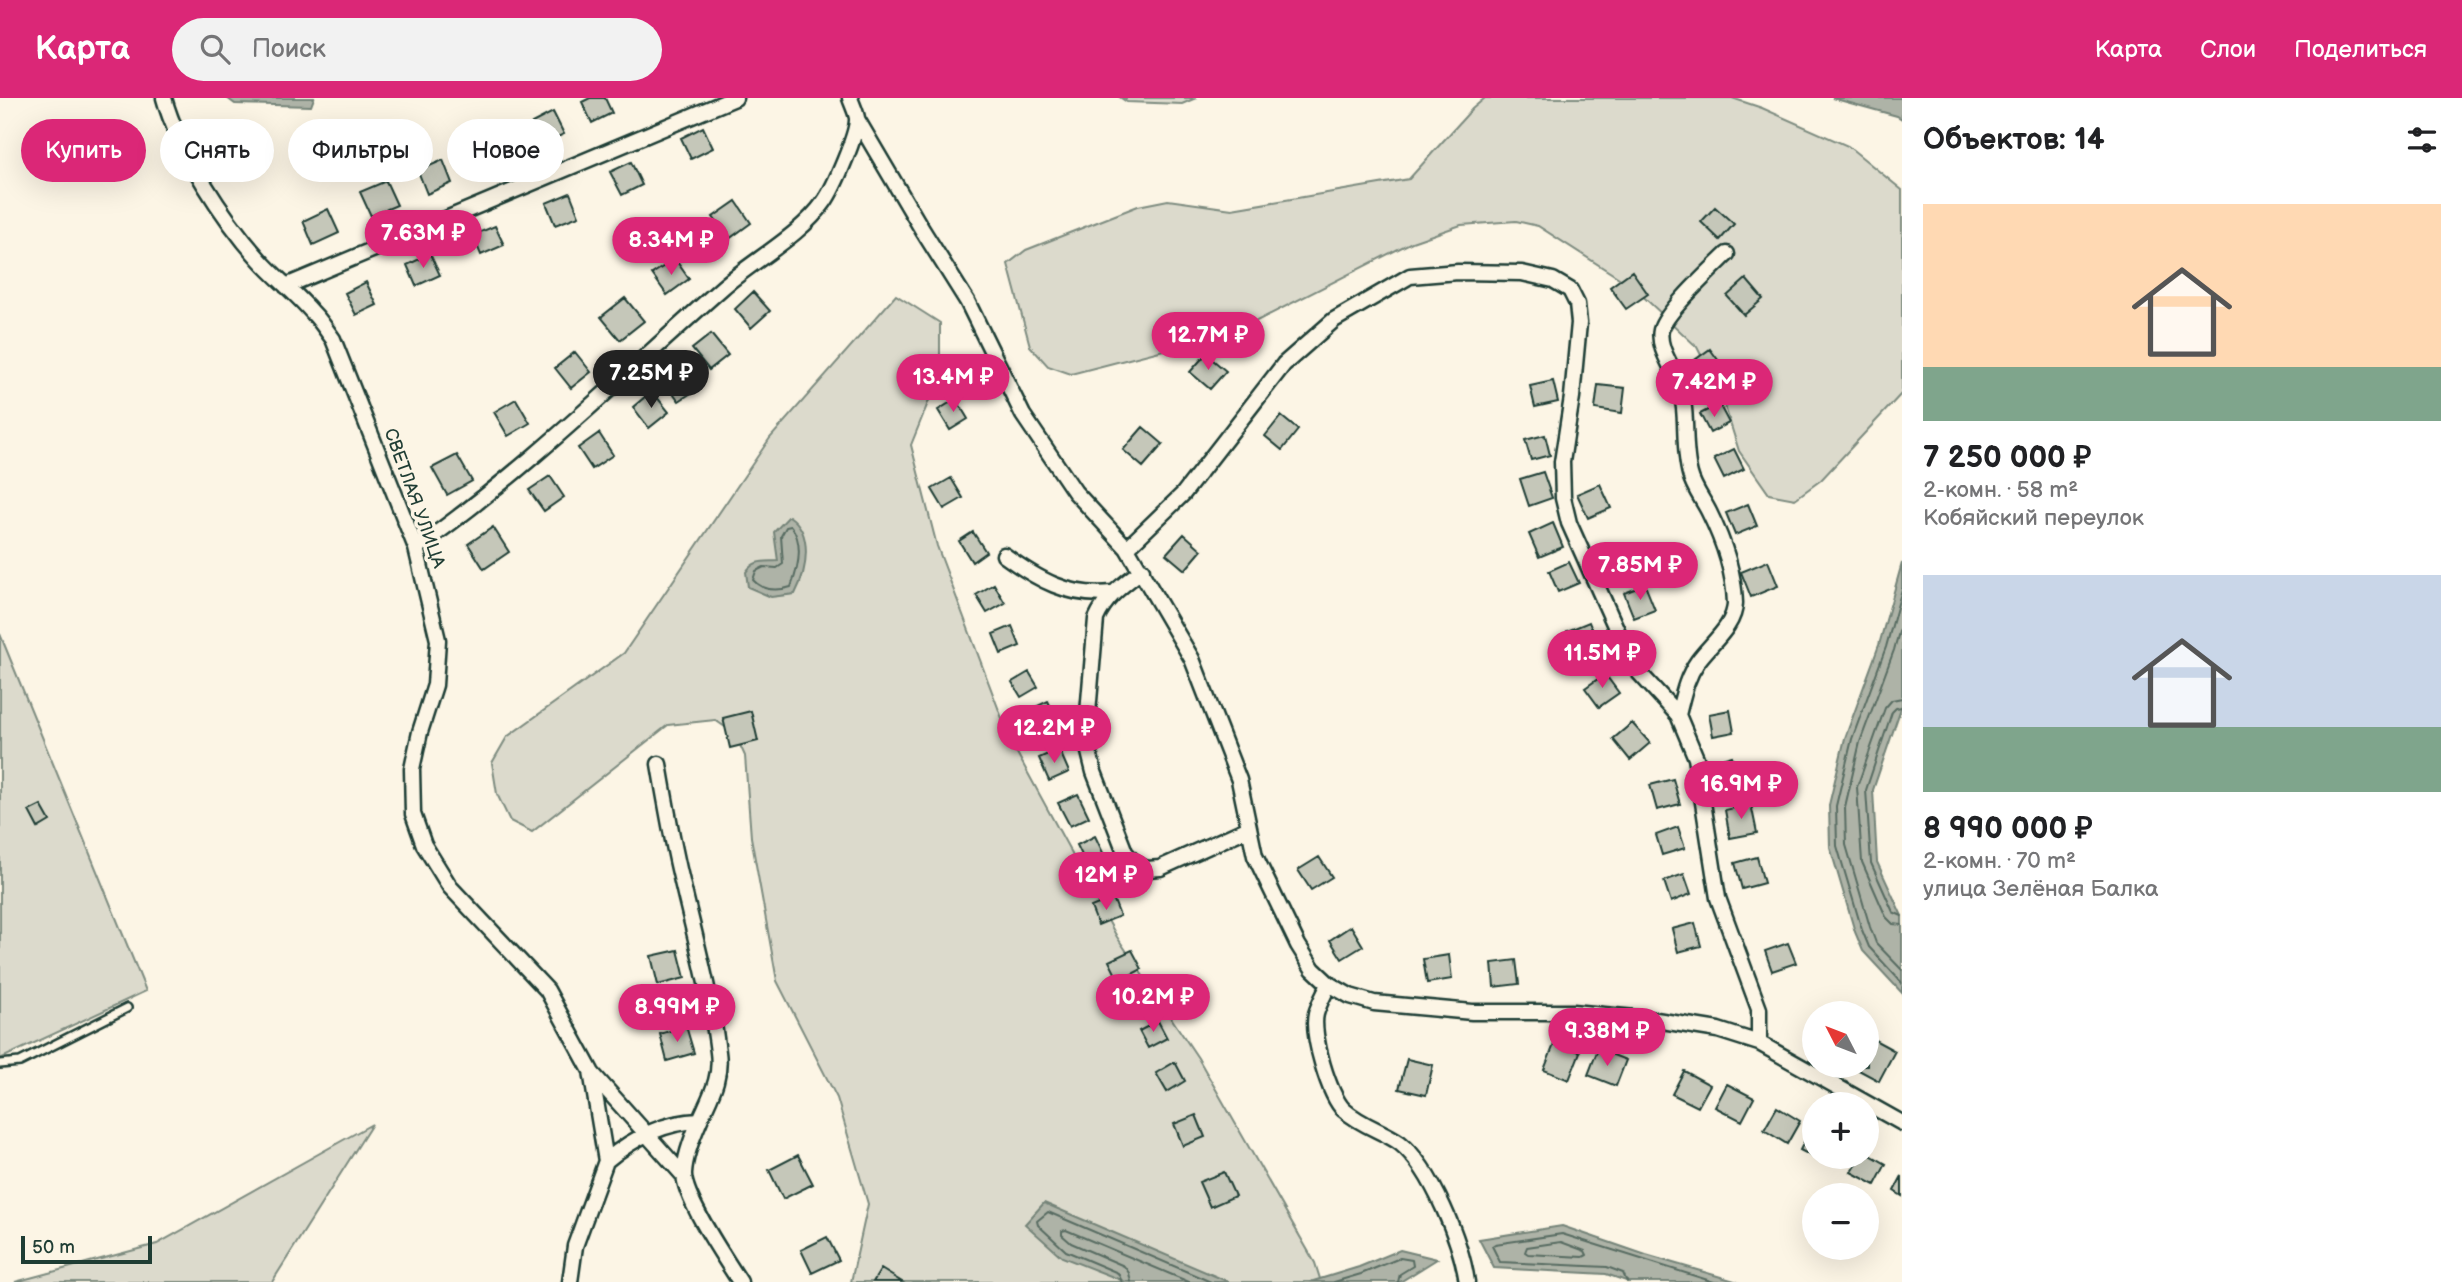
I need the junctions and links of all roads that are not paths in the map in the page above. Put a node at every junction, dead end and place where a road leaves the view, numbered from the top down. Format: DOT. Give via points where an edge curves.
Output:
graph roads {
  1 [pos="164,98"];
  2 [pos="735,98"];
  3 [pos="850,98"];
  4 [pos="857,120"];
  5 [pos="1727,254"];
  6 [pos="286,286"];
  7 [pos="416,548"];
  8 [pos="1127,548"];
  9 [pos="1004,555"];
  10 [pos="1142,570"];
  11 [pos="1112,593"];
  12 [pos="1678,715"];
  13 [pos="659,764"];
  14 [pos="1249,828"];
  15 [pos="1329,984"];
  16 [pos="128,1008"];
  17 [pos="1759,1043"];
  18 [pos="0,1064"];
  19 [pos="590,1071"];
  20 [pos="699,1121"];
  21 [pos="1902,1124"];
  22 [pos="645,1135"];
  23 [pos="606,1161"];
  24 [pos="684,1176"];
  25 [pos="570,1282"];
  26 [pos="740,1282"];
  27 [pos="1467,1282"];
  1 -- 6 [label="street, СВЕТЛАЯ УЛИЦА" via="191,161 223,211 258,259"];
  2 -- 6 [label="street"];
  3 -- 4 [label="street"];
  4 -- 7 [label="street" via="839,177 823,204 797,230 743,270 581,415"];
  4 -- 8 [label="street" via="967,301 1023,415 1075,492"];
  5 -- 12 [label="street" via="1661,330 1663,349 1680,386 1690,477 1728,556 1735,606 1685,684"];
  6 -- 7 [label="street, СВЕТЛАЯ УЛИЦА" via="333,339"];
  7 -- 19 [label="street, СВЕТЛАЯ УЛИЦА" via="438,640 435,685 412,769 413,814 450,887 547,990"];
  8 -- 10 [label="street"];
  8 -- 12 [label="street" via="1183,494 1284,364 1334,320 1410,276 1522,273 1552,280 1570,290 1577,303 1572,397 1562,462 1569,523 1633,666"];
  9 -- 11 [label="street" via="1059,588"];
  10 -- 11 [label="street"];
  10 -- 14 [label="street" via="1192,659 1239,780"];
  11 -- 14 [label="street" via="1096,619 1088,748 1125,852 1135,864 1160,868"];
  12 -- 17 [label="street" via="1696,758 1718,898 1759,1009"];
  13 -- 20 [label="street" via="719,1055 713,1095"];
  14 -- 15 [label="street" via="1255,856 1297,945"];
  15 -- 17 [label="street" via="1374,1003 1472,1013 1573,1012 1656,1020 1718,1030"];
  15 -- 27 [label="street" via="1315,1016 1327,1078 1341,1107 1364,1126 1399,1143 1423,1170 1448,1219"];
  16 -- 18 [label="lane" via="20,1062"];
  17 -- 21 [label="street"];
  19 -- 22 [label="street"];
  19 -- 23 [label="street, СВЕТЛАЯ УЛИЦА"];
  20 -- 22 [label="street"];
  20 -- 24 [label="street"];
  22 -- 23 [label="street"];
  22 -- 24 [label="street"];
  23 -- 25 [label="street" via="575,1246"];
  24 -- 26 [label="street" via="696,1208"];
}
